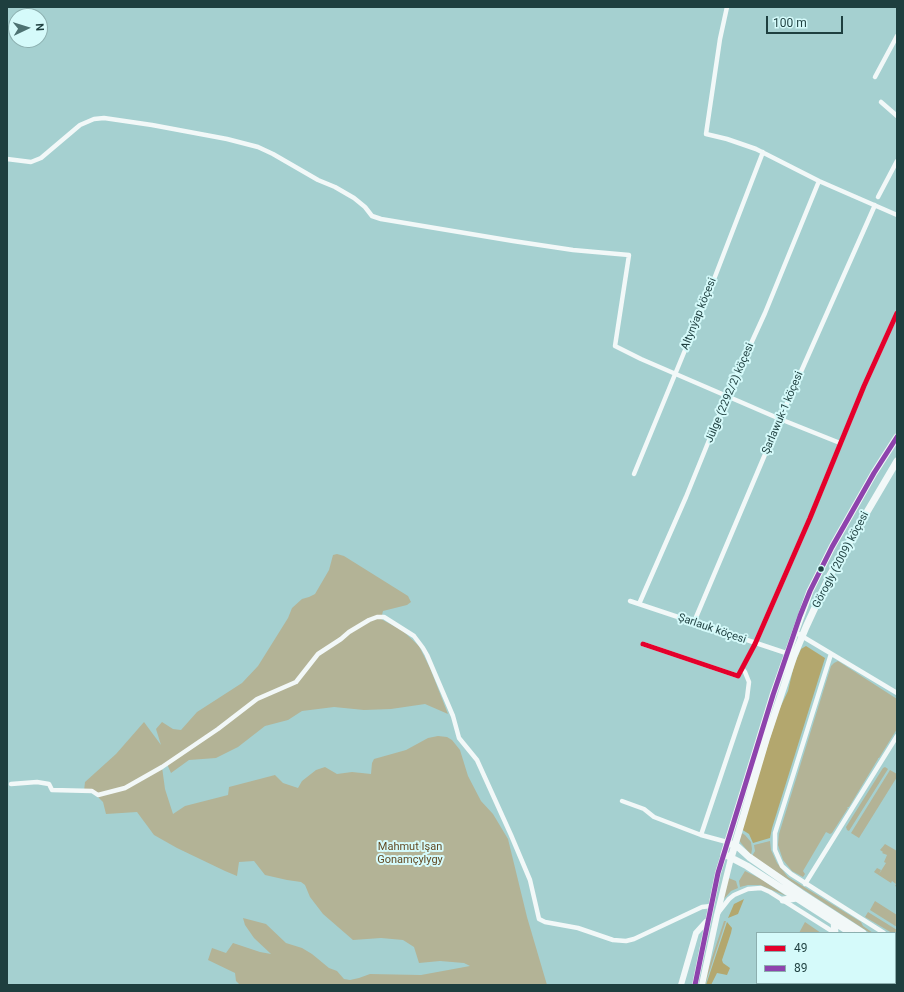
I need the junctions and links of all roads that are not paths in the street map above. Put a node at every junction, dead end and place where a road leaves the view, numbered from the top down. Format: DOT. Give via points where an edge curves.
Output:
graph roads {
  1 [pos="727,7"];
  2 [pos="897,36"];
  3 [pos="875,78"];
  4 [pos="881,102"];
  5 [pos="897,116"];
  6 [pos="763,152"];
  7 [pos="7,159"];
  8 [pos="897,161"];
  9 [pos="819,181"];
  10 [pos="878,197"];
  11 [pos="874,205"];
  12 [pos="897,215"];
  13 [pos="897,313"];
  14 [pos="675,373"];
  15 [pos="727,396"];
  16 [pos="780,419"];
  17 [pos="897,437"];
  18 [pos="840,443"];
  19 [pos="897,462"];
  20 [pos="634,474"];
  21 [pos="630,601"];
  22 [pos="639,604"];
  23 [pos="694,622"];
  24 [pos="795,632"];
  25 [pos="802,636"];
  26 [pos="642,644"];
  27 [pos="755,644"];
  28 [pos="831,654"];
  29 [pos="791,655"];
  30 [pos="742,668"];
  31 [pos="897,693"];
  32 [pos="897,736"];
  33 [pos="11,784"];
  34 [pos="622,801"];
  35 [pos="701,835"];
  36 [pos="727,842"];
  37 [pos="735,846"];
  38 [pos="724,854"];
  39 [pos="731,858"];
  40 [pos="805,884"];
  41 [pos="796,898"];
  42 [pos="783,900"];
  43 [pos="711,906"];
  44 [pos="717,915"];
  45 [pos="707,920"];
  46 [pos="834,922"];
  47 [pos="833,932"];
  48 [pos="835,932"];
  49 [pos="849,932"];
  50 [pos="861,932"];
  51 [pos="882,932"];
  52 [pos="681,985"];
  53 [pos="695,985"];
  54 [pos="702,985"];
  1 -- 6 [label="street" via="706,134"];
  2 -- 3 [label="street"];
  4 -- 5 [label="street"];
  6 -- 9 [label="street"];
  6 -- 14 [label="street, Altynýap köçesi"];
  7 -- 14 [label="street" via="31,162 40,158 80,125 94,119 104,118 152,125 258,147 348,194 372,216 381,219 535,245 629,255 614,346"];
  8 -- 10 [label="street"];
  9 -- 11 [label="street"];
  9 -- 15 [label="street, Jülge (2292/2) köçesi" via="765,313"];
  11 -- 12 [label="street"];
  11 -- 16 [label="street, Şarlawuk-1 köçesi"];
  13 -- 18 [label="street"];
  14 -- 15 [label="street"];
  14 -- 20 [label="street, Altynýap köçesi"];
  15 -- 16 [label="street"];
  15 -- 22 [label="street, Jülge (2292/2) köçesi"];
  16 -- 18 [label="street"];
  16 -- 23 [label="street, Şarlawuk-1 köçesi"];
  17 -- 24 [label="main road, Görogly (2009) köçesi" via="832,547 810,591"];
  18 -- 27 [label="street"];
  19 -- 25 [label="main road, Görogly (2009) köçesi" via="830,575"];
  21 -- 22 [label="street, Şarlauk köçesi"];
  22 -- 23 [label="street, Şarlauk köçesi"];
  23 -- 27 [label="street, Şarlauk köçesi"];
  24 -- 25 [label="street"];
  24 -- 29 [label="main road, Görogly (2009) köçesi"];
  25 -- 28 [label="street"];
  25 -- 29 [label="main road, Görogly (2009) köçesi"];
  26 -- 30 [label="street" via="738,676"];
  27 -- 29 [label="street, Şarlauk köçesi"];
  27 -- 30 [label="street"];
  28 -- 31 [label="street"];
  28 -- 40 [label="street" via="775,833 775,850 782,866"];
  29 -- 36 [label="main road, Görogly (2009) köçesi" via="773,695"];
  29 -- 37 [label="main road, Görogly (2009) köçesi"];
  30 -- 35 [label="street" via="749,682 747,698"];
  32 -- 40 [label="street"];
  33 -- 43 [label="street" via="37,782 48,784 52,790 92,791 98,795 125,788 162,767 257,699 296,682 318,654 349,632 369,620 384,617 414,636 427,655 453,716 459,738 477,760 512,835 530,880 539,919 613,940 626,941 702,907"];
  34 -- 35 [label="street" via="644,809 654,817"];
  35 -- 36 [label="street"];
  36 -- 37 [label="main road"];
  36 -- 38 [label="main road, Görogly (2009) köçesi"];
  37 -- 39 [label="main road, Görogly (2009) köçesi"];
  37 -- 50 [label="main road"];
  38 -- 39 [label="main road"];
  38 -- 43 [label="main road, Görogly (2009) köçesi"];
  39 -- 41 [label="main road"];
  39 -- 44 [label="main road, Görogly (2009) köçesi"];
  40 -- 51 [label="street"];
  41 -- 42 [label="main road"];
  41 -- 46 [label="main road"];
  42 -- 44 [label="street" via="761,888 748,889 734,894"];
  42 -- 47 [label="street"];
  43 -- 45 [label="main road, Görogly (2009) köçesi"];
  44 -- 54 [label="main road, Görogly (2009) köçesi"];
  45 -- 52 [label="main road" via="696,933"];
  45 -- 53 [label="main road, Görogly (2009) köçesi"];
  46 -- 48 [label="main road"];
  46 -- 49 [label="main road"];
}
